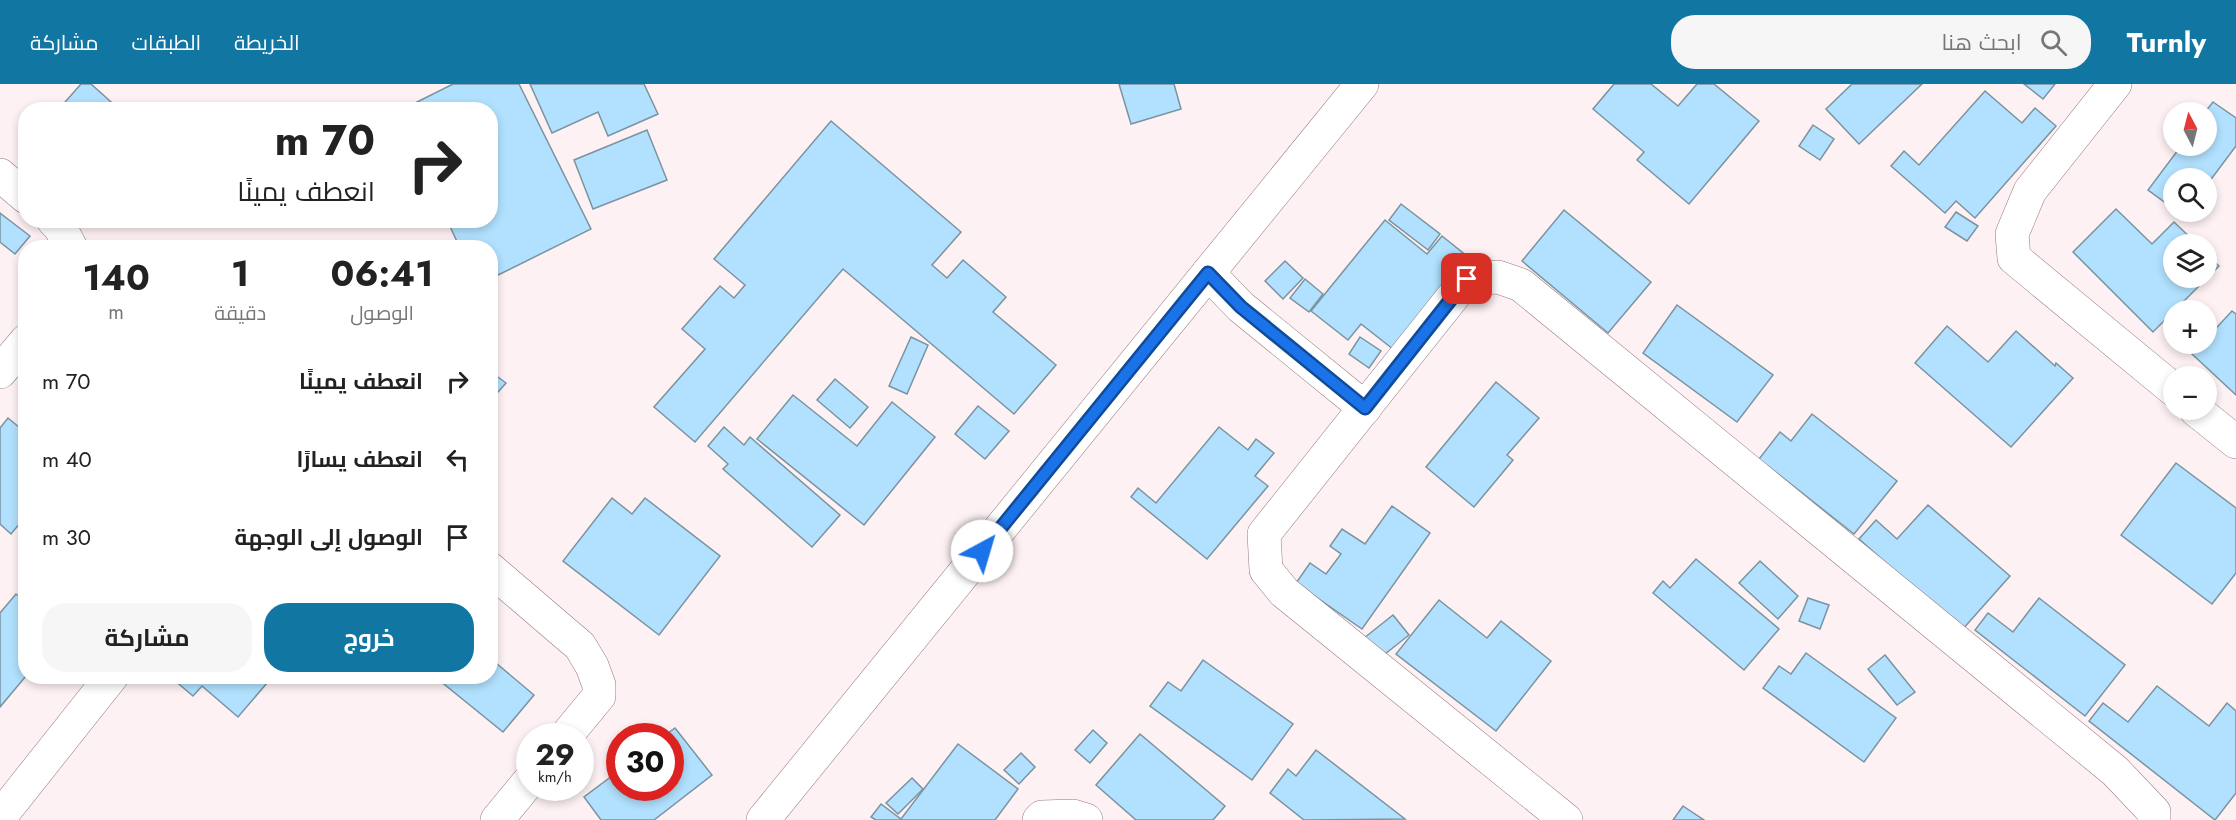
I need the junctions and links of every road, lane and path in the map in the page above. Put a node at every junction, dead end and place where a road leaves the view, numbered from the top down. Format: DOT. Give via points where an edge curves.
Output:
graph roads {
  1 [pos="1362,84"];
  2 [pos="2115,84"];
  3 [pos="0,175"];
  4 [pos="18,190"];
  5 [pos="1208,273"];
  6 [pos="18,351"];
  7 [pos="0,372"];
  8 [pos="2163,381"];
  9 [pos="1365,408"];
  10 [pos="2208,420"];
  11 [pos="2236,442"];
  12 [pos="498,576"];
  13 [pos="106,684"];
  14 [pos="577,723"];
  15 [pos="516,797"];
  16 [pos="0,817"];
  17 [pos="772,817"];
  18 [pos="497,820"];
  19 [pos="1039,820"];
  20 [pos="1086,820"];
  21 [pos="1566,820"];
  22 [pos="2154,820"];
  1 -- 5 [label="street"];
  2 -- 8 [label="street" via="2030,191 2012,234 2014,258"];
  3 -- 4 [label="street"];
  5 -- 9 [label="street" via="1241,307"];
  5 -- 17 [label="street"];
  6 -- 7 [label="street"];
  9 -- 21 [label="street" via="1264,534 1266,570 1284,592"];
  9 -- 22 [label="street" via="1467,279 1498,278 1521,285 2115,771 2154,812"];
  10 -- 11 [label="street"];
  12 -- 14 [label="street" via="580,646 591,666 599,696"];
  13 -- 16 [label="street"];
  15 -- 18 [label="street"];
  19 -- 20 [label="street" via="1073,816"];
}
